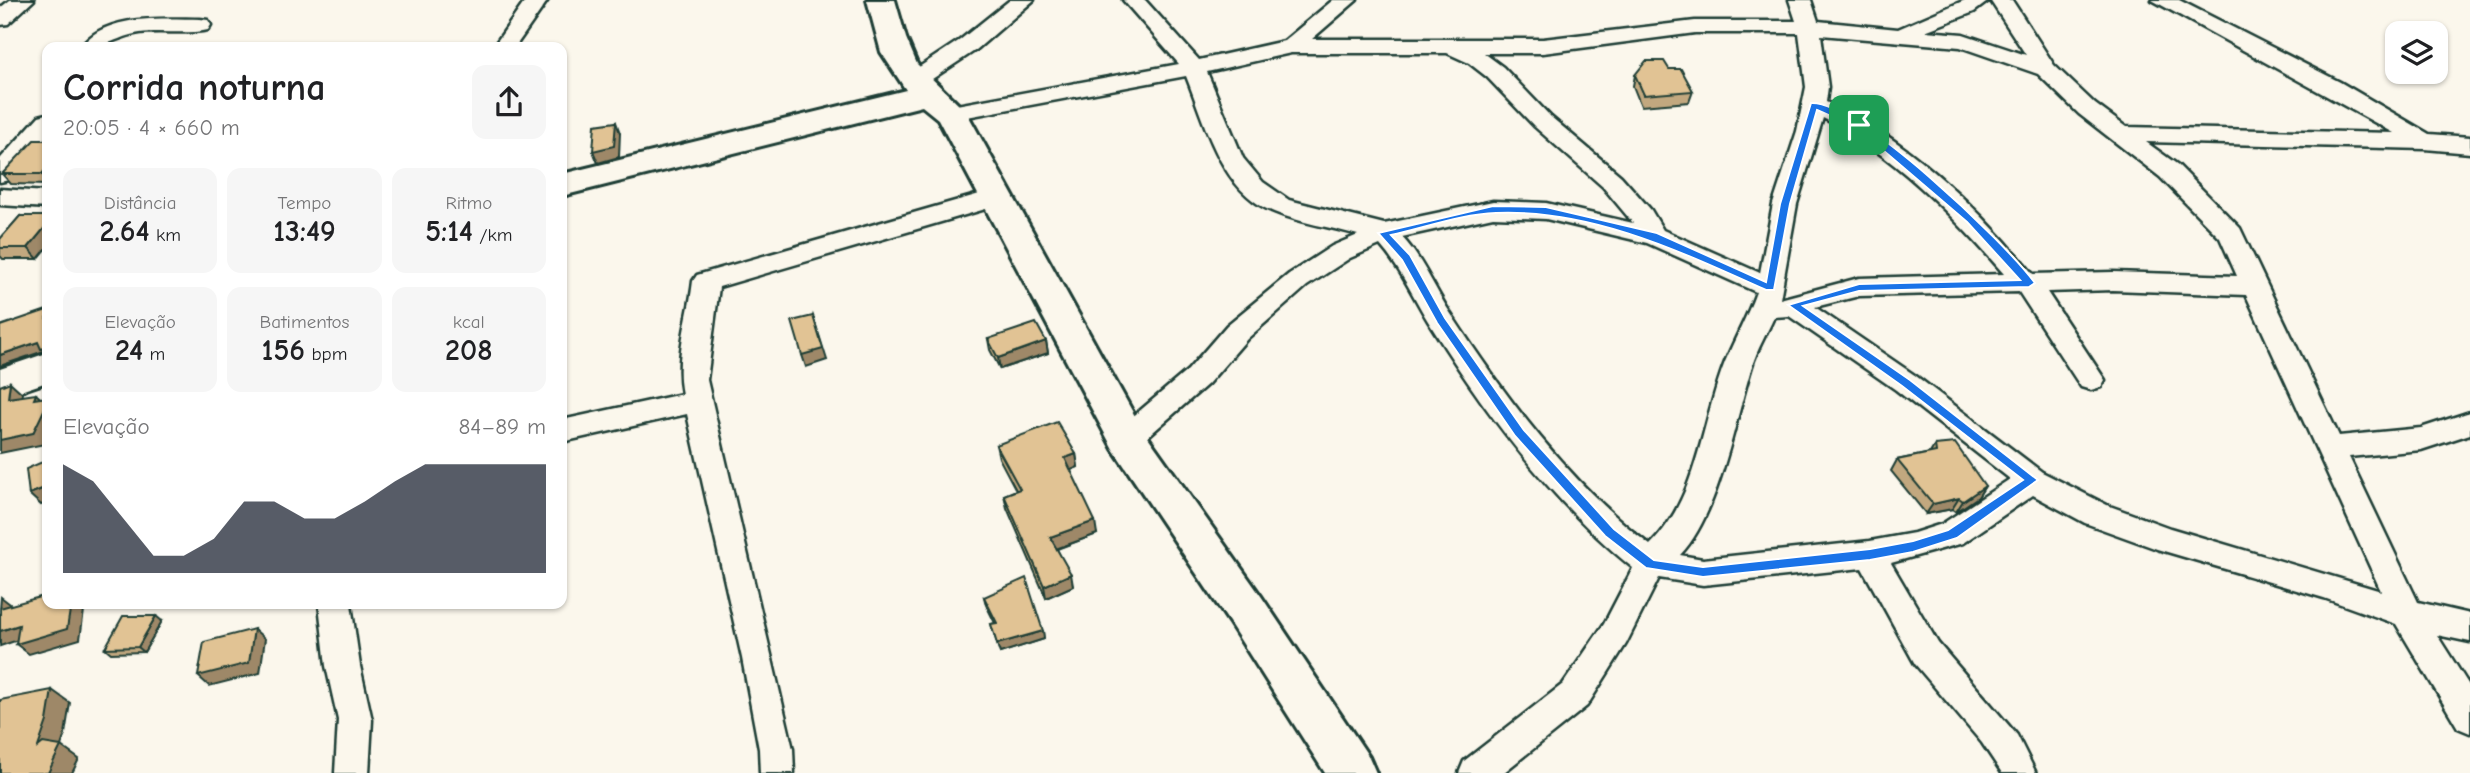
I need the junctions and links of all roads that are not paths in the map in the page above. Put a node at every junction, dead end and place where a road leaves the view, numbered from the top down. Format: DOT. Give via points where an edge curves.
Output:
graph roads {
  1 [pos="23,0"];
  2 [pos="537,0"];
  3 [pos="881,0"];
  4 [pos="1023,0"];
  5 [pos="1134,0"];
  6 [pos="1309,0"];
  7 [pos="1800,0"];
  8 [pos="1979,0"];
  9 [pos="2001,0"];
  10 [pos="2164,0"];
  11 [pos="1340,6"];
  12 [pos="0,19"];
  13 [pos="200,24"];
  14 [pos="1809,27"];
  15 [pos="1899,33"];
  16 [pos="99,42"];
  17 [pos="508,42"];
  18 [pos="1291,46"];
  19 [pos="1443,48"];
  20 [pos="1194,68"];
  21 [pos="2046,69"];
  22 [pos="930,96"];
  23 [pos="1814,105"];
  24 [pos="42,127"];
  25 [pos="2119,134"];
  26 [pos="2425,141"];
  27 [pos="2470,145"];
  28 [pos="0,174"];
  29 [pos="567,184"];
  30 [pos="0,197"];
  31 [pos="997,197"];
  32 [pos="42,200"];
  33 [pos="1384,233"];
  34 [pos="1654,236"];
  35 [pos="2029,283"];
  36 [pos="2257,286"];
  37 [pos="1782,296"];
  38 [pos="42,369"];
  39 [pos="2091,380"];
  40 [pos="0,384"];
  41 [pos="697,401"];
  42 [pos="2470,423"];
  43 [pos="567,430"];
  44 [pos="1127,438"];
  45 [pos="2329,448"];
  46 [pos="2032,480"];
  47 [pos="1870,554"];
  48 [pos="1651,565"];
  49 [pos="336,609"];
  50 [pos="2407,614"];
  51 [pos="2470,628"];
  52 [pos="2470,717"];
  53 [pos="1341,771"];
  54 [pos="352,773"];
  55 [pos="777,773"];
  56 [pos="1476,773"];
  57 [pos="2019,773"];
  1 -- 12 [label="street"];
  2 -- 17 [label="street"];
  3 -- 22 [label="street" via="893,51"];
  4 -- 22 [label="street" via="968,45"];
  5 -- 20 [label="street"];
  6 -- 11 [label="street"];
  7 -- 14 [label="street"];
  8 -- 15 [label="street" via="1933,23"];
  9 -- 21 [label="street"];
  10 -- 26 [label="street"];
  11 -- 18 [label="street"];
  13 -- 16 [label="street" via="135,26"];
  14 -- 15 [label="street"];
  14 -- 19 [label="street" via="1695,27 1543,46"];
  14 -- 23 [label="street" via="1817,87"];
  15 -- 21 [label="street" via="1963,41"];
  18 -- 19 [label="street"];
  18 -- 20 [label="street"];
  19 -- 34 [label="street" via="1465,51 1486,64 1527,107 1614,180 1642,212"];
  20 -- 22 [label="street"];
  20 -- 33 [label="street" via="1232,160 1254,188 1281,206"];
  21 -- 25 [label="street"];
  22 -- 29 [label="street"];
  22 -- 31 [label="street"];
  23 -- 35 [label="street" via="1846,117 1883,144 1971,219"];
  23 -- 37 [label="street" via="1785,204"];
  24 -- 28 [label="street"];
  25 -- 26 [label="street"];
  25 -- 36 [label="street" via="2206,206 2231,234"];
  26 -- 27 [label="street"];
  30 -- 32 [label="street"];
  31 -- 41 [label="street" via="707,279 692,353"];
  31 -- 44 [label="street"];
  33 -- 34 [label="street" via="1455,216 1519,208"];
  33 -- 44 [label="street" via="1341,252 1288,288 1237,332 1198,377"];
  33 -- 48 [label="street" via="1406,258 1441,320 1520,433 1610,532"];
  34 -- 37 [label="street"];
  35 -- 36 [label="street"];
  35 -- 37 [label="street" via="1859,287"];
  35 -- 39 [label="street"];
  36 -- 45 [label="street"];
  37 -- 46 [label="street"];
  37 -- 48 [label="street" via="1761,316 1739,362 1699,495 1676,539"];
  38 -- 40 [label="street"];
  41 -- 43 [label="street"];
  41 -- 55 [label="street" via="758,657"];
  42 -- 45 [label="street" via="2421,439"];
  44 -- 53 [label="street" via="1245,609"];
  45 -- 50 [label="street"];
  46 -- 47 [label="street" via="1952,534"];
  46 -- 50 [label="street" via="2096,514 2168,540"];
  47 -- 48 [label="street" via="1703,572"];
  47 -- 57 [label="street" via="1936,667 1984,721"];
  48 -- 56 [label="street" via="1615,634 1575,695"];
  49 -- 54 [label="street" via="355,720"];
  50 -- 51 [label="street"];
  50 -- 52 [label="street"];
}
